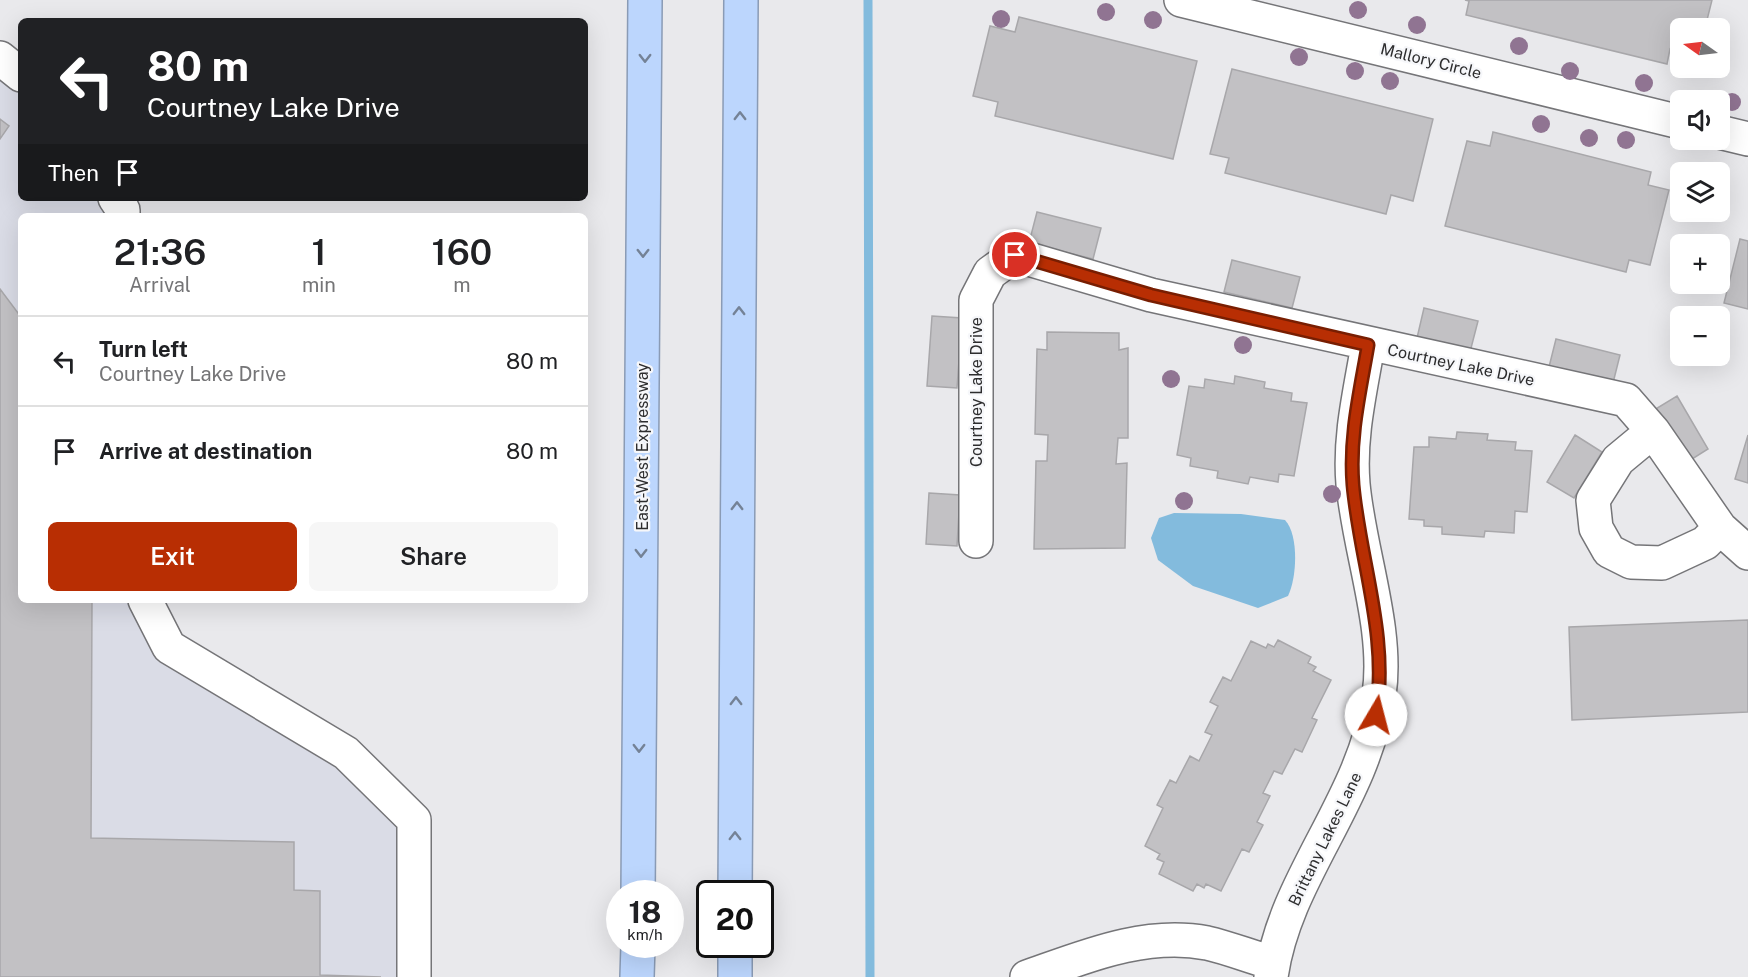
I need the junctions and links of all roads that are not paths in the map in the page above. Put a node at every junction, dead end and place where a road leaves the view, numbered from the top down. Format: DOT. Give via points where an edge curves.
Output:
graph roads {
  1 [pos="645,0"];
  2 [pos="741,0"];
  3 [pos="1181,0"];
  4 [pos="0,58"];
  5 [pos="18,73"];
  6 [pos="1670,120"];
  7 [pos="1730,135"];
  8 [pos="1748,139"];
  9 [pos="1368,345"];
  10 [pos="1653,431"];
  11 [pos="1720,528"];
  12 [pos="975,541"];
  13 [pos="1748,552"];
  14 [pos="147,603"];
  15 [pos="638,880"];
  16 [pos="735,880"];
  17 [pos="638,958"];
  18 [pos="735,958"];
  19 [pos="1272,970"];
  20 [pos="414,977"];
  21 [pos="638,977"];
  22 [pos="735,977"];
  23 [pos="1027,977"];
  1 -- 15 [label="highway, East-West Expressway, one-way"];
  16 -- 2 [label="highway, one-way"];
  3 -- 6 [label="lane, Mallory Circle"];
  4 -- 5 [label="lane"];
  7 -- 8 [label="lane"];
  9 -- 10 [label="lane, Courtney Lake Drive" via="1626,400"];
  9 -- 12 [label="lane, Courtney Lake Drive" via="1151,295 1015,255 990,273 976,300"];
  9 -- 19 [label="lane, Brittany Lakes Lane" via="1352,454 1378,645 1380,692 1365,757 1293,901"];
  10 -- 11 [label="lane, Courtney Lake Drive"];
  10 -- 11 [label="lane" via="1618,460 1593,500 1596,528 1609,551 1631,562 1662,563 1705,543"];
  11 -- 13 [label="lane, Courtney Lake Drive"];
  14 -- 20 [label="lane" via="170,647 346,753 414,820"];
  17 -- 21 [label="highway"];
  18 -- 22 [label="highway"];
  19 -- 23 [label="lane" via="1207,944 1160,940 1126,944"];
}
